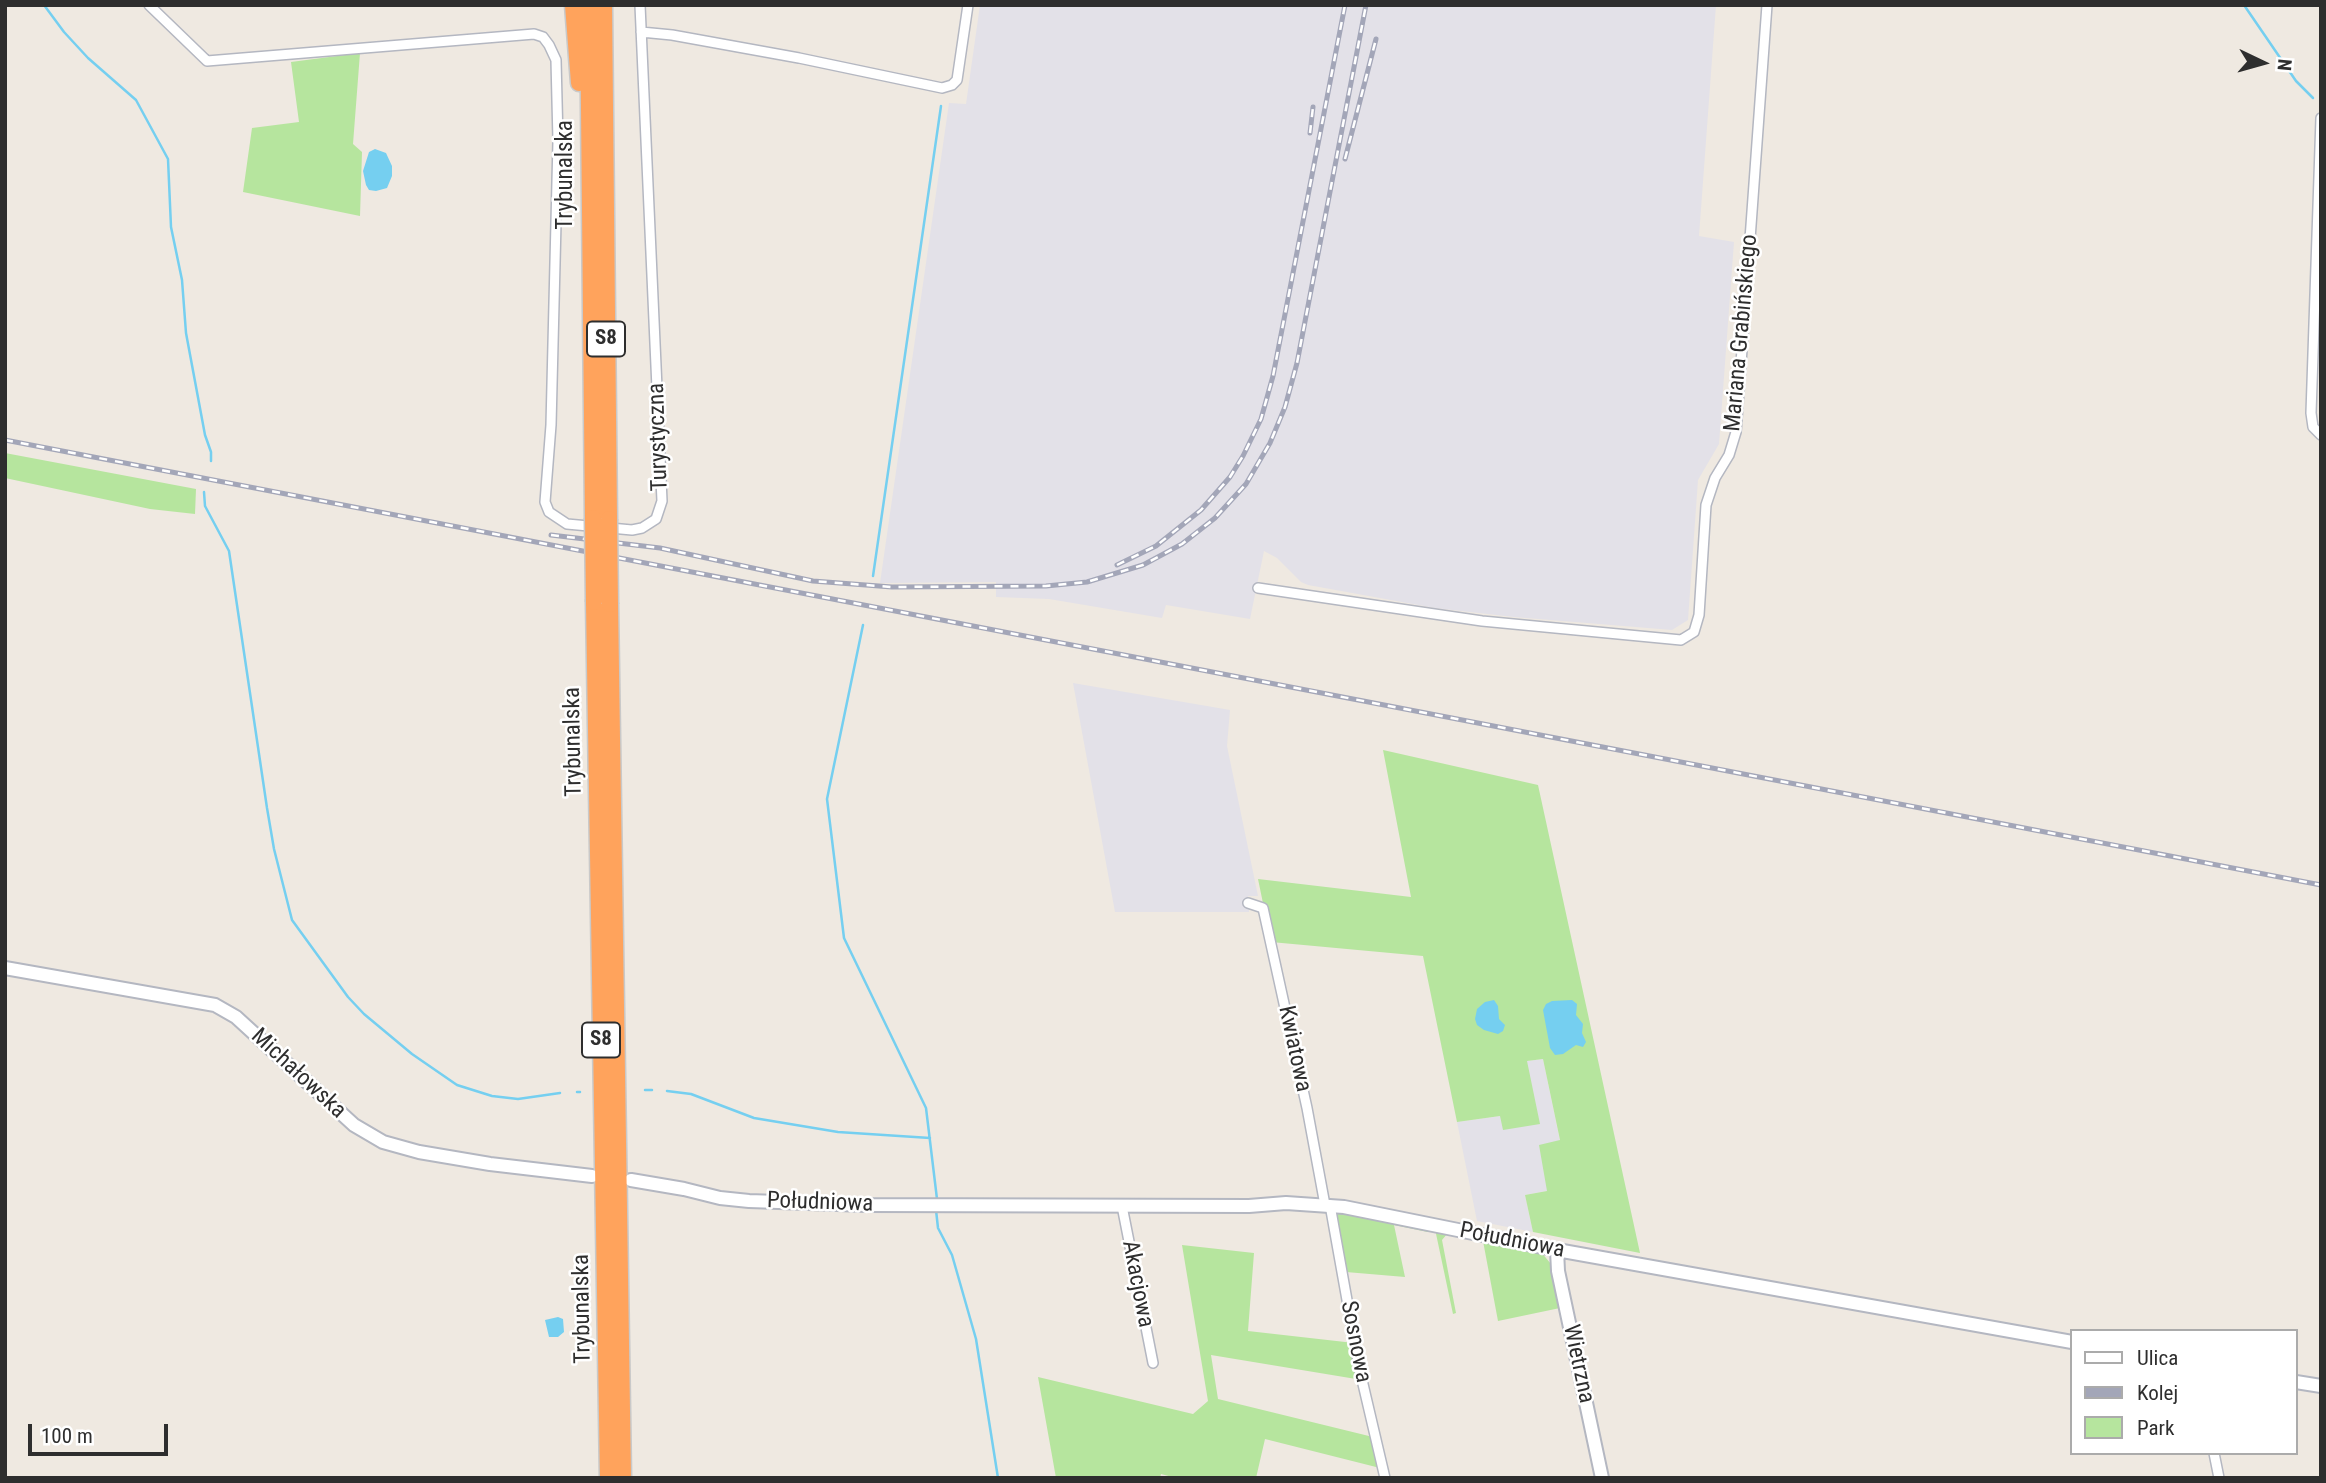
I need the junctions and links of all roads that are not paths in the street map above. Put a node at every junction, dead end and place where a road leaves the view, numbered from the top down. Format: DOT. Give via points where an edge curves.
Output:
graph roads {
  1 [pos="149,5"];
  2 [pos="573,5"];
  3 [pos="588,5"];
  4 [pos="604,5"];
  5 [pos="640,5"];
  6 [pos="968,5"];
  7 [pos="1767,5"];
  8 [pos="641,32"];
  9 [pos="2321,118"];
  10 [pos="588,162"];
  11 [pos="2321,435"];
  12 [pos="601,519"];
  13 [pos="1258,588"];
  14 [pos="602,603"];
  15 [pos="1248,903"];
  16 [pos="5,968"];
  17 [pos="592,1176"];
  18 [pos="631,1180"];
  19 [pos="1327,1205"];
  20 [pos="1122,1206"];
  21 [pos="1557,1250"];
  22 [pos="2070,1342"];
  23 [pos="1153,1363"];
  24 [pos="2298,1382"];
  25 [pos="2321,1386"];
  26 [pos="2214,1455"];
  27 [pos="608,1478"];
  28 [pos="623,1478"];
  29 [pos="1385,1478"];
  30 [pos="1602,1478"];
  31 [pos="2219,1478"];
  1 -- 8 [label="street, Turystyczna" via="207,61 534,34 543,37 556,60 558,141 546,508 567,524 632,530 656,519 662,501"];
  2 -- 10 [label="highway"];
  3 -- 10 [label="highway, Trybunalska / S8"];
  4 -- 12 [label="highway, Trybunalska / S8"];
  5 -- 8 [label="street"];
  6 -- 8 [label="street" via="957,80 942,88"];
  7 -- 13 [label="street, Mariana Grabińskiego" via="1737,432 1706,505 1694,632 1681,640 1482,621"];
  9 -- 11 [label="street" via="2311,413 2313,427"];
  10 -- 12 [label="highway, Trybunalska / S8"];
  12 -- 14 [label="highway, Trybunalska / S8, bridge"];
  14 -- 27 [label="highway, Trybunalska / S8"];
  14 -- 28 [label="highway, Trybunalska / S8"];
  15 -- 19 [label="street, Kwiatowa" via="1263,908"];
  16 -- 17 [label="street, Michałowska" via="215,1004 236,1017 354,1125 383,1142 490,1164"];
  18 -- 20 [label="street, Południowa" via="739,1201"];
  19 -- 20 [label="street, Południowa"];
  19 -- 21 [label="street, Południowa"];
  19 -- 29 [label="street, Sosnowa"];
  20 -- 23 [label="street, Akacjowa"];
  21 -- 22 [label="street, Południowa"];
  21 -- 30 [label="street, Wietrzna"];
  24 -- 25 [label="street"];
  26 -- 31 [label="street"];
}
